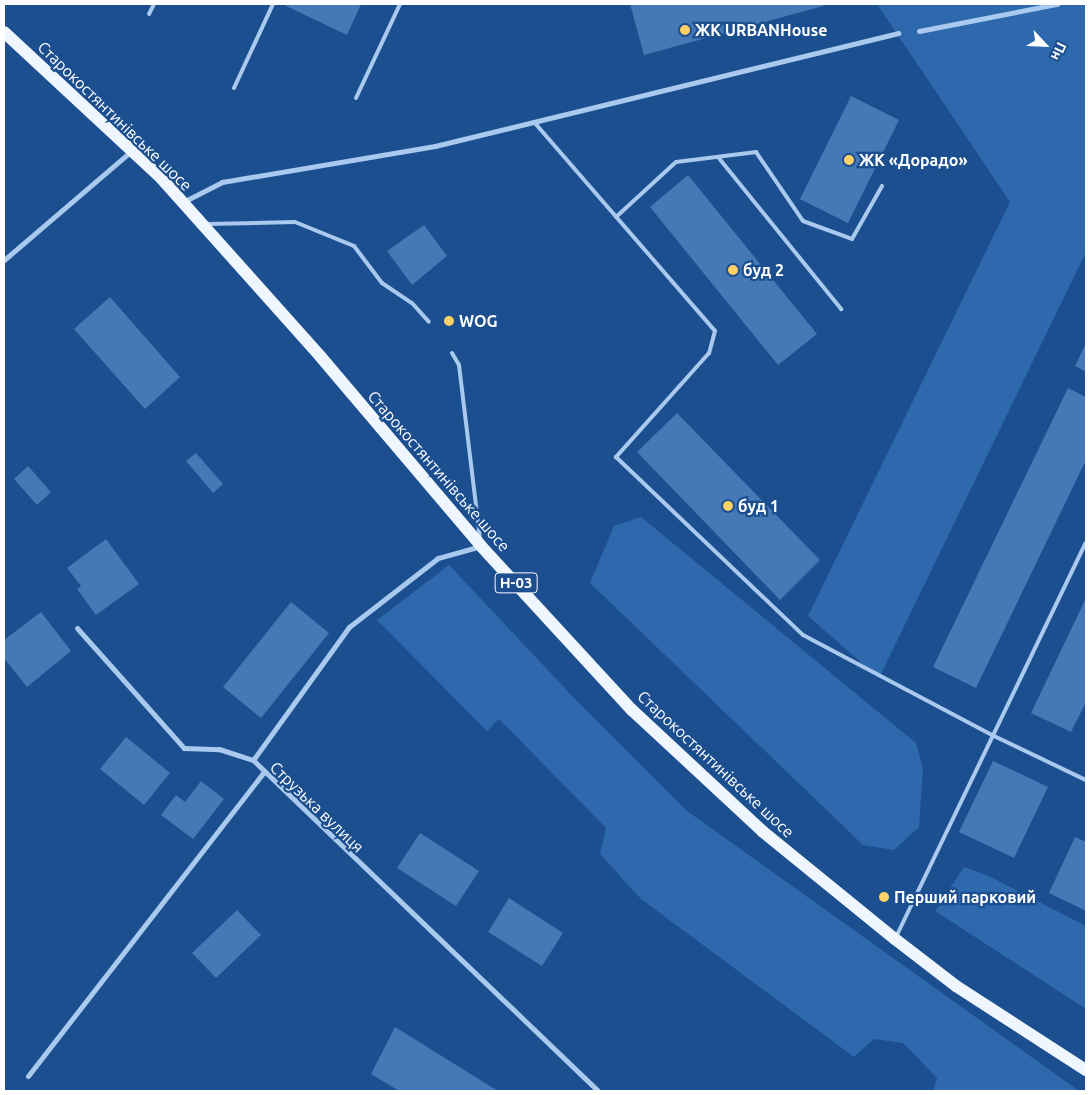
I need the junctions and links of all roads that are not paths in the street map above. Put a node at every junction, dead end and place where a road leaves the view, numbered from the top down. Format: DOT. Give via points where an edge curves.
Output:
graph roads {
  1 [pos="154,4"];
  2 [pos="273,4"];
  3 [pos="400,4"];
  4 [pos="1057,4"];
  5 [pos="149,14"];
  6 [pos="919,31"];
  7 [pos="4,32"];
  8 [pos="898,33"];
  9 [pos="234,88"];
  10 [pos="356,98"];
  11 [pos="533,120"];
  12 [pos="131,150"];
  13 [pos="718,157"];
  14 [pos="882,186"];
  15 [pos="183,203"];
  16 [pos="616,217"];
  17 [pos="202,224"];
  18 [pos="4,260"];
  19 [pos="841,308"];
  20 [pos="429,322"];
  21 [pos="452,353"];
  22 [pos="1086,543"];
  23 [pos="481,546"];
  24 [pos="78,628"];
  25 [pos="994,736"];
  26 [pos="253,760"];
  27 [pos="263,773"];
  28 [pos="1086,780"];
  29 [pos="895,939"];
  30 [pos="1086,1070"];
  31 [pos="28,1076"];
  32 [pos="598,1091"];
  1 -- 5 [label="lane"];
  2 -- 9 [label="lane"];
  3 -- 10 [label="lane"];
  4 -- 6 [label="street"];
  7 -- 12 [label="main road, Старокостянтинівське шосе / Н-03"];
  8 -- 11 [label="street"];
  11 -- 15 [label="street" via="435,146 222,182"];
  11 -- 16 [label="lane"];
  12 -- 15 [label="main road, Старокостянтинівське шосе / Н-03"];
  12 -- 18 [label="street"];
  13 -- 14 [label="lane" via="756,152 804,221 852,239"];
  13 -- 16 [label="lane" via="676,162"];
  13 -- 19 [label="lane"];
  15 -- 17 [label="main road, Старокостянтинівське шосе / Н-03"];
  16 -- 25 [label="lane" via="715,331 709,353 616,457 803,635"];
  17 -- 20 [label="lane" via="294,222 354,246 382,282 412,303"];
  17 -- 23 [label="main road, Старокостянтинівське шосе / Н-03"];
  21 -- 23 [label="lane" via="461,374"];
  22 -- 25 [label="lane"];
  23 -- 26 [label="street, Струзька вулиця" via="438,558 349,627"];
  23 -- 29 [label="main road, Старокостянтинівське шосе / Н-03" via="632,710 762,831"];
  24 -- 26 [label="street" via="184,748 219,749"];
  25 -- 28 [label="lane"];
  25 -- 29 [label="lane"];
  26 -- 27 [label="street, Струзька вулиця"];
  27 -- 31 [label="street"];
  27 -- 32 [label="street, Струзька вулиця"];
  29 -- 30 [label="main road, Старокостянтинівське шосе / Н-03" via="956,986"];
}
